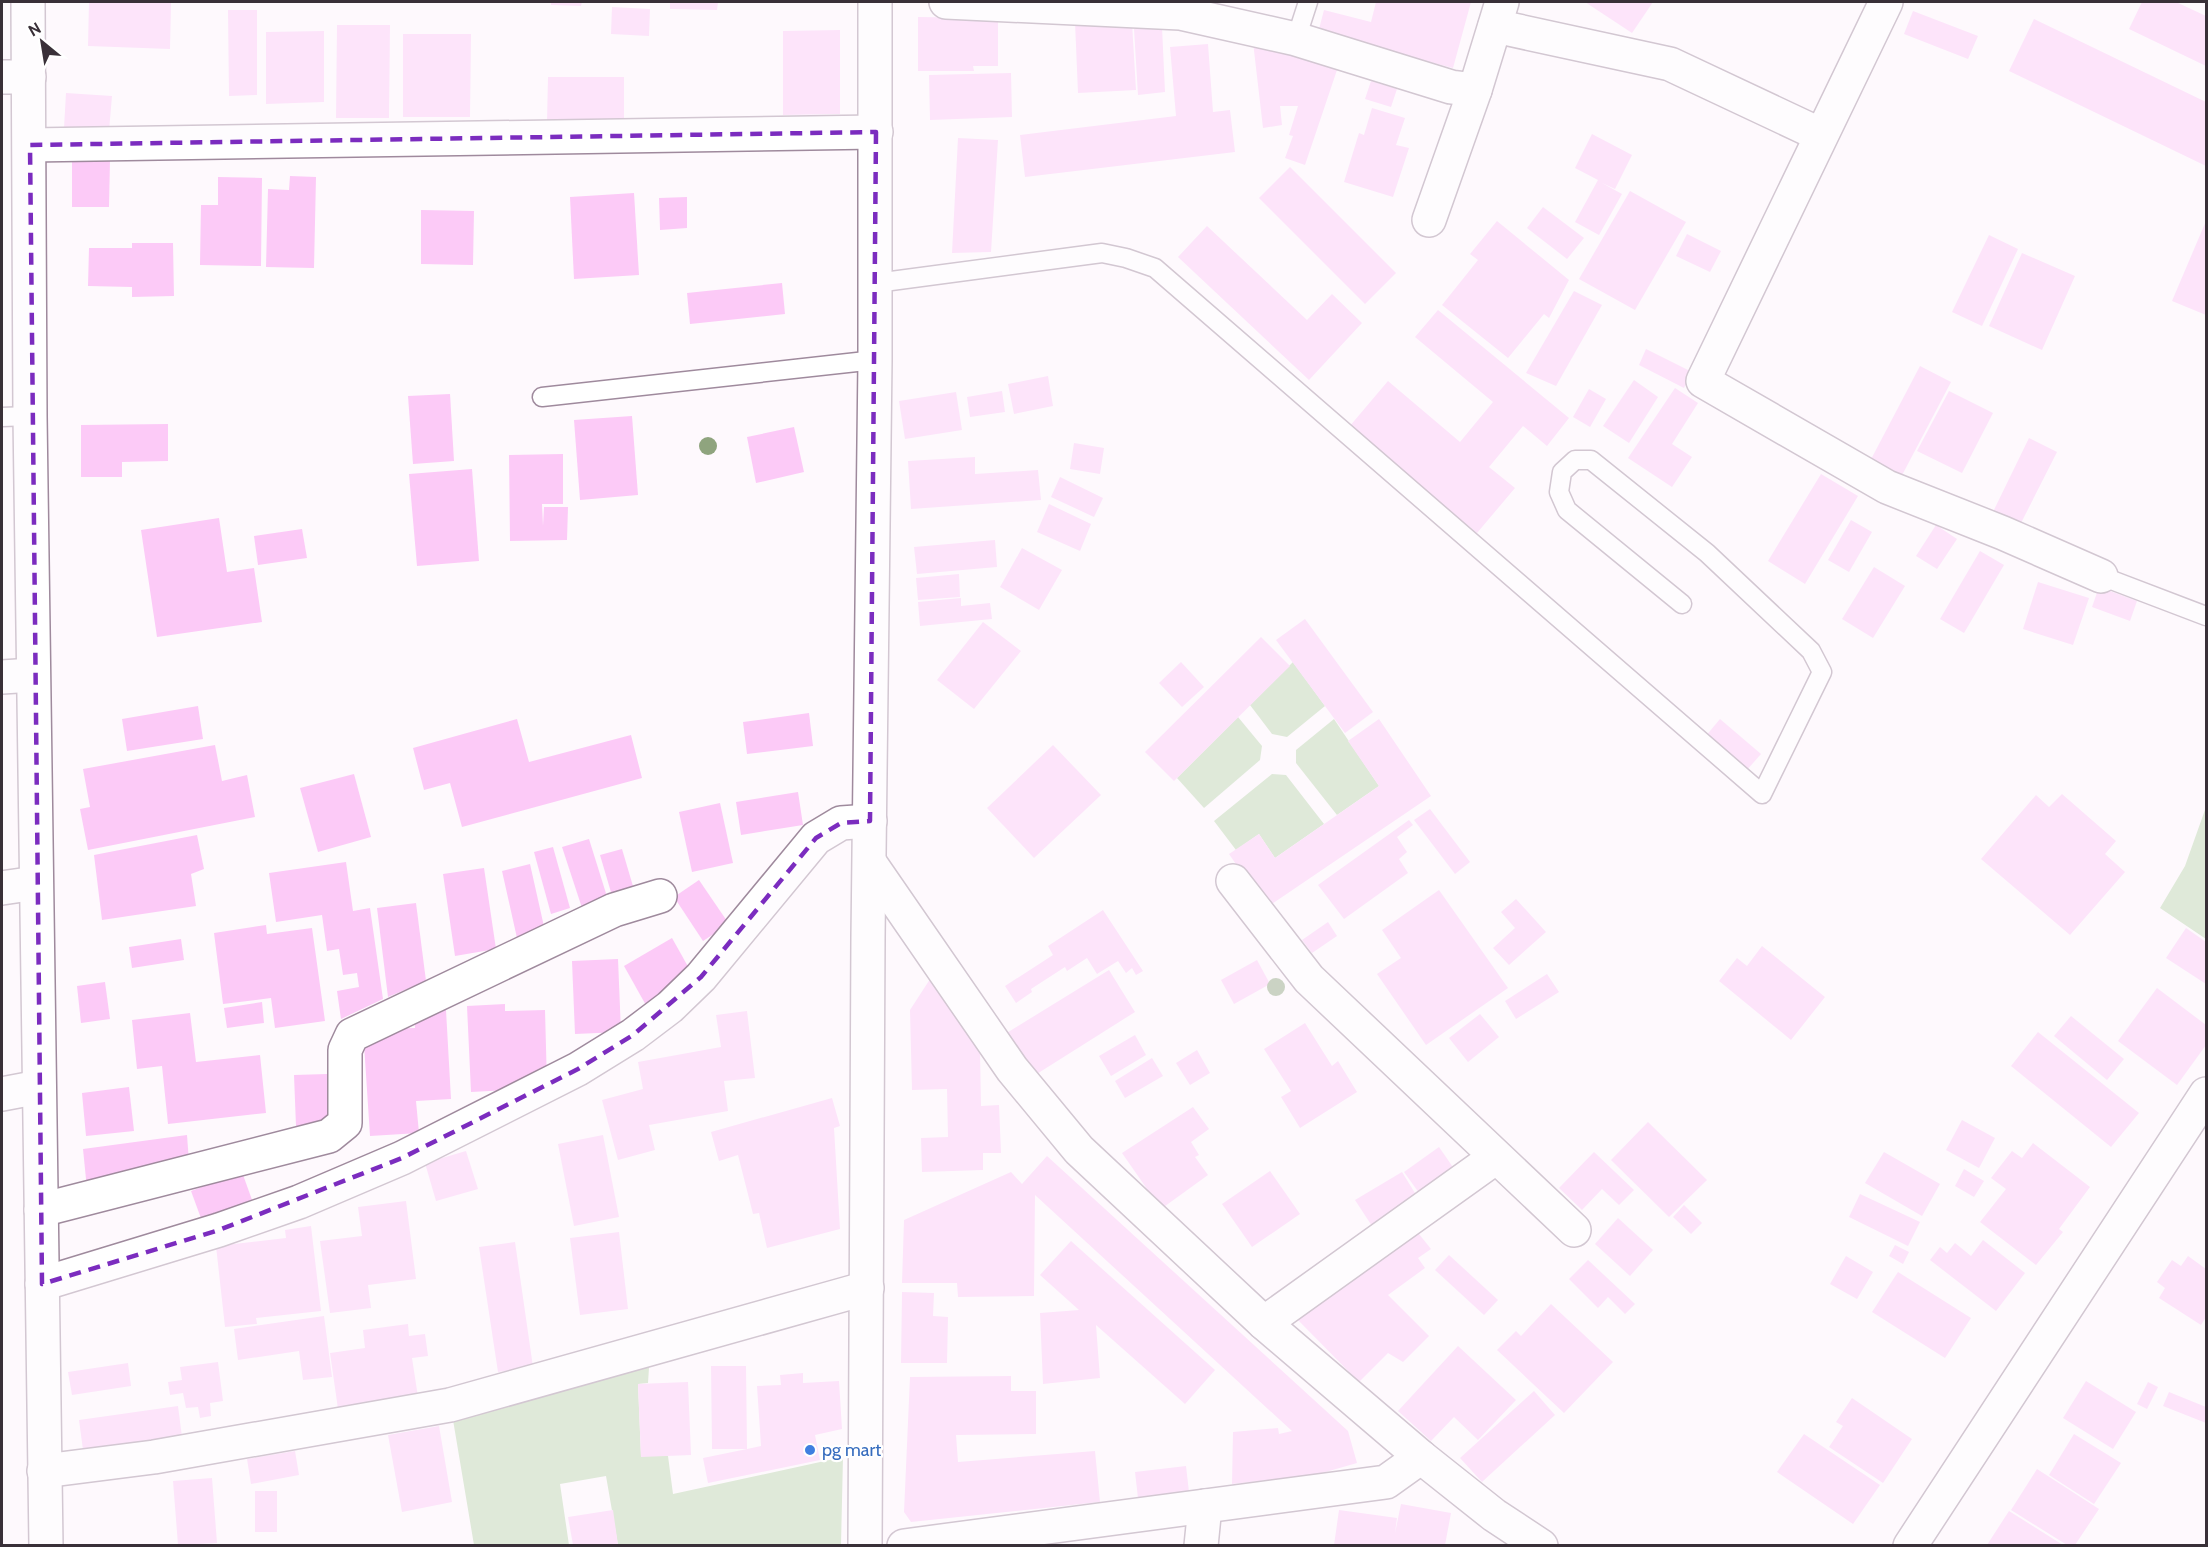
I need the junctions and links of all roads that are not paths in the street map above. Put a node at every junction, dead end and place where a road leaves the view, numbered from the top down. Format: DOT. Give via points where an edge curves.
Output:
graph roads {
  1 [pos="28,2"];
  2 [pos="876,2"];
  3 [pos="946,2"];
  4 [pos="1308,2"];
  5 [pos="1886,2"];
  6 [pos="1498,14"];
  7 [pos="1296,39"];
  8 [pos="15,77"];
  9 [pos="1475,90"];
  10 [pos="876,132"];
  11 [pos="1821,135"];
  12 [pos="30,145"];
  13 [pos="1429,220"];
  14 [pos="876,283"];
  15 [pos="875,360"];
  16 [pos="542,397"];
  17 [pos="16,417"];
  18 [pos="2101,576"];
  19 [pos="1682,604"];
  20 [pos="2206,616"];
  21 [pos="33,675"];
  22 [pos="2,677"];
  23 [pos="870,820"];
  24 [pos="870,864"];
  25 [pos="1233,881"];
  26 [pos="36,882"];
  27 [pos="2,888"];
  28 [pos="660,896"];
  29 [pos="39,1087"];
  30 [pos="2,1094"];
  31 [pos="2206,1094"];
  32 [pos="1496,1157"];
  33 [pos="41,1210"];
  34 [pos="1574,1230"];
  35 [pos="42,1284"];
  36 [pos="867,1288"];
  37 [pos="1264,1323"];
  38 [pos="1421,1457"];
  39 [pos="44,1471"];
  40 [pos="1205,1506"];
  41 [pos="46,1545"];
  42 [pos="865,1545"];
  43 [pos="903,1545"];
  44 [pos="1201,1545"];
  45 [pos="1541,1545"];
  46 [pos="1910,1545"];
  1 -- 8 [label="street"];
  2 -- 10 [label="street"];
  3 -- 7 [label="street" via="1180,13"];
  4 -- 7 [label="lane"];
  5 -- 11 [label="street"];
  6 -- 9 [label="street"];
  6 -- 11 [label="street" via="1670,64"];
  7 -- 9 [label="street" via="1451,87"];
  8 -- 12 [label="street"];
  9 -- 13 [label="street"];
  10 -- 12 [label="street"];
  10 -- 14 [label="street"];
  11 -- 18 [label="street" via="1703,381 1887,487"];
  12 -- 17 [label="street"];
  14 -- 15 [label="street"];
  14 -- 19 [label="lane" via="1102,253 1155,268 1762,794 1822,672 1811,651 1707,553 1591,460 1575,460 1562,472 1559,492 1566,510"];
  15 -- 16 [label="lane"];
  15 -- 23 [label="street"];
  17 -- 21 [label="street"];
  18 -- 20 [label="lane"];
  21 -- 22 [label="street"];
  21 -- 26 [label="street"];
  23 -- 24 [label="street"];
  23 -- 35 [label="street" via="841,823 816,838 701,977 633,1035 578,1069 402,1158 299,1202"];
  24 -- 36 [label="street"];
  24 -- 37 [label="street" via="1012,1069 1079,1150"];
  25 -- 32 [label="street" via="1309,979"];
  26 -- 27 [label="street"];
  26 -- 29 [label="street"];
  28 -- 33 [label="street" via="604,915 352,1035 345,1050 345,1123 329,1136"];
  29 -- 30 [label="street"];
  29 -- 33 [label="street"];
  31 -- 46 [label="street"];
  32 -- 34 [label="street"];
  32 -- 37 [label="street"];
  33 -- 35 [label="street"];
  35 -- 39 [label="street"];
  36 -- 39 [label="street" via="450,1405"];
  36 -- 42 [label="street"];
  37 -- 38 [label="street"];
  38 -- 40 [label="street" via="1386,1482"];
  38 -- 45 [label="street" via="1494,1515"];
  39 -- 41 [label="street"];
  40 -- 43 [label="street"];
  40 -- 44 [label="street"];
}
